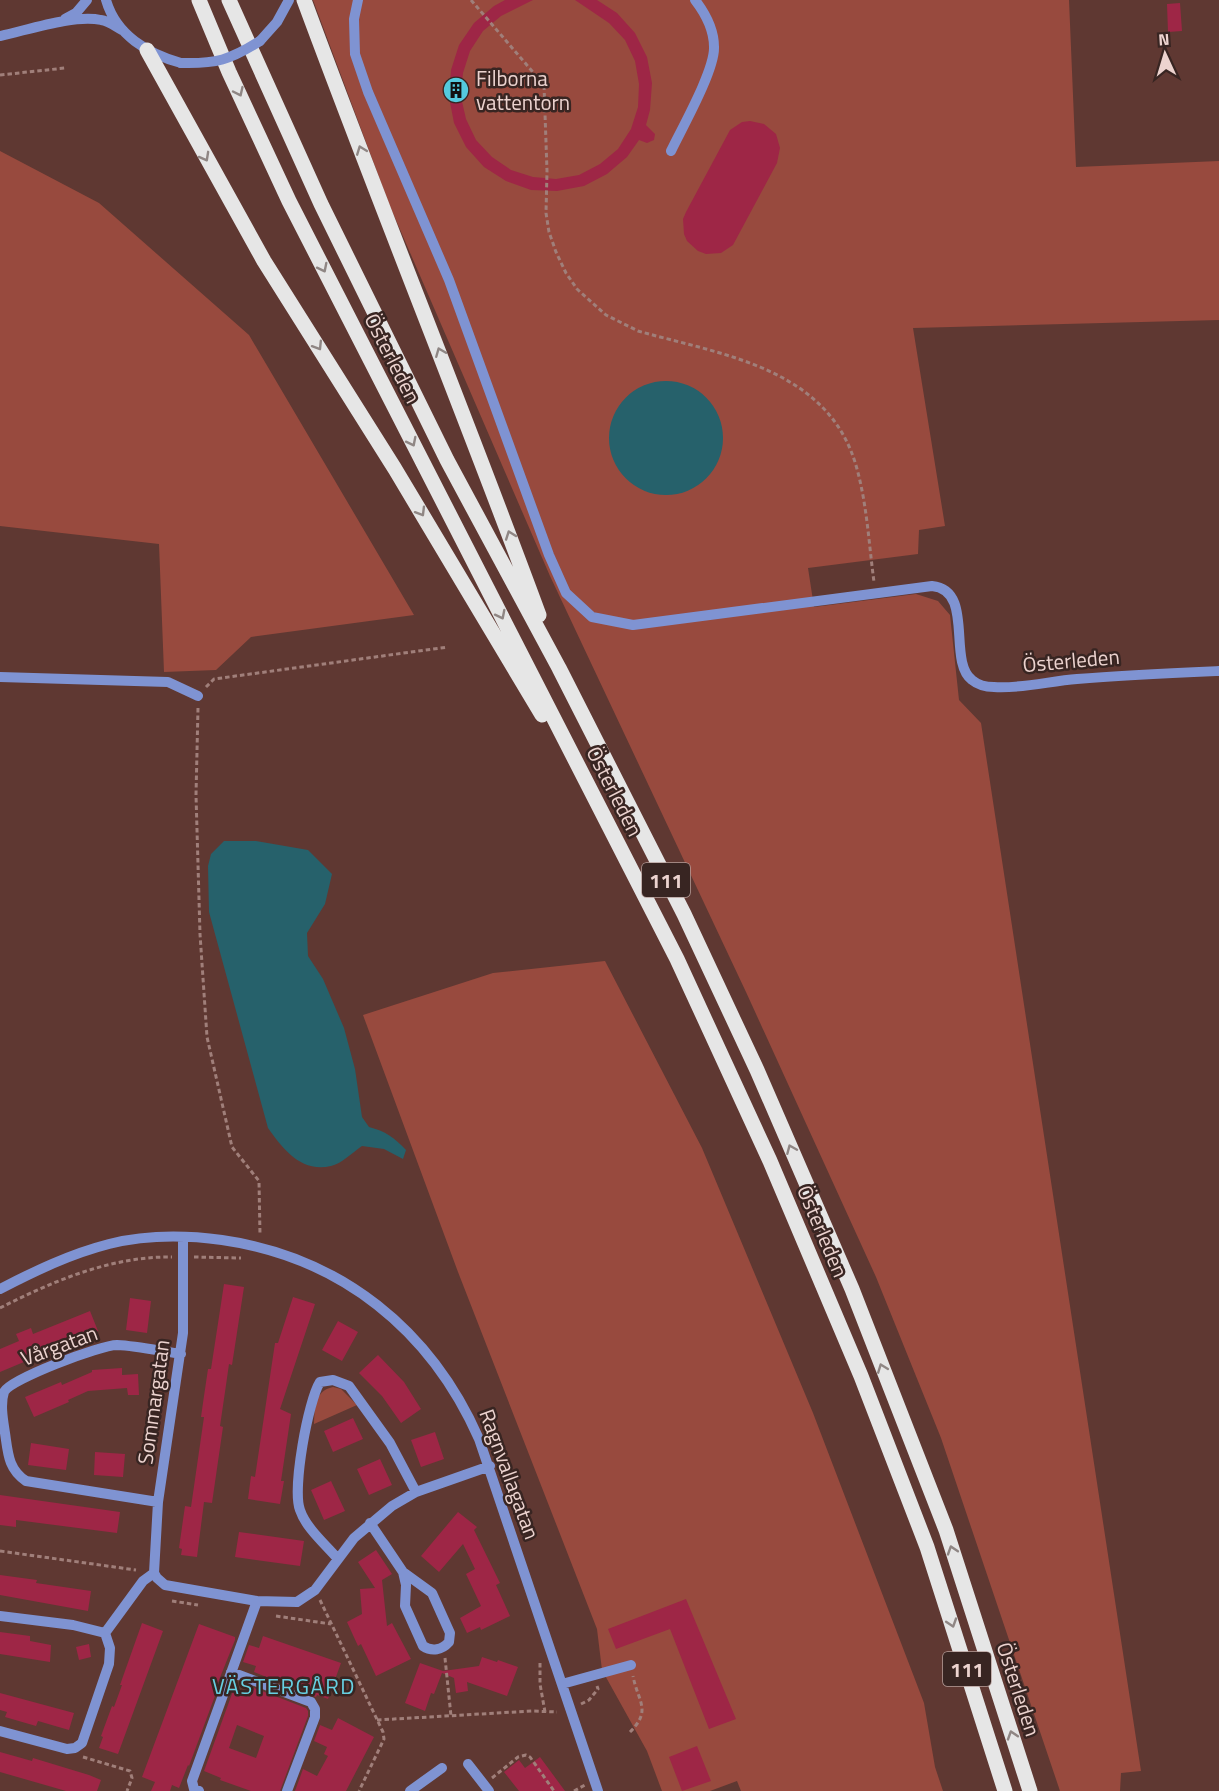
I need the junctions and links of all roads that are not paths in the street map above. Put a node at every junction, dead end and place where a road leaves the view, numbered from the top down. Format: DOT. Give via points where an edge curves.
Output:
graph roads {
  1 [pos="87,0"];
  2 [pos="106,0"];
  3 [pos="199,0"];
  4 [pos="229,0"];
  5 [pos="289,0"];
  6 [pos="304,0"];
  7 [pos="358,0"];
  8 [pos="695,0"];
  9 [pos="60,23"];
  10 [pos="122,30"];
  11 [pos="0,36"];
  12 [pos="147,50"];
  13 [pos="671,151"];
  14 [pos="559,668"];
  15 [pos="1219,670"];
  16 [pos="0,676"];
  17 [pos="198,696"];
  18 [pos="596,800"];
  19 [pos="183,1237"];
  20 [pos="0,1289"];
  21 [pos="181,1354"];
  22 [pos="490,1466"];
  23 [pos="416,1492"];
  24 [pos="158,1502"];
  25 [pos="370,1523"];
  26 [pos="338,1558"];
  27 [pos="403,1572"];
  28 [pos="154,1573"];
  29 [pos="257,1601"];
  30 [pos="0,1616"];
  31 [pos="105,1633"];
  32 [pos="631,1665"];
  33 [pos="231,1672"];
  34 [pos="562,1684"];
  35 [pos="0,1731"];
  36 [pos="468,1764"];
  37 [pos="442,1768"];
  38 [pos="486,1788"];
  39 [pos="199,1791"];
  40 [pos="287,1791"];
  41 [pos="410,1791"];
  42 [pos="598,1791"];
  43 [pos="1005,1791"];
  44 [pos="1030,1791"];
  1 -- 9 [label="street"];
  2 -- 10 [label="street"];
  3 -- 18 [label="main road, Österleden / 111, one-way" via="289,201"];
  4 -- 14 [label="main road, Österleden / 111" via="321,204 447,460"];
  5 -- 12 [label="street, bridge" via="278,22 260,41 236,56 209,63 181,63"];
  14 -- 6 [label="main road, one-way"];
  7 -- 15 [label="street, Österleden" via="355,54 368,92 449,280 549,555 566,593 592,617 633,625 932,586 949,593 957,614 965,670 971,679 984,686"];
  8 -- 13 [label="street" via="705,13 714,48 702,86"];
  9 -- 10 [label="street" via="103,20"];
  9 -- 11 [label="street"];
  10 -- 12 [label="street"];
  12 -- 18 [label="main road, one-way" via="264,261"];
  44 -- 14 [label="main road, Österleden / 111, one-way" via="946,1530 852,1289 684,914"];
  16 -- 17 [label="street" via="168,682"];
  18 -- 43 [label="main road, Österleden / 111, one-way" via="677,959 770,1161 861,1376 927,1547"];
  19 -- 20 [label="street, Ragnvallagatan" via="110,1244 48,1265"];
  19 -- 21 [label="street, Sommargatan"];
  19 -- 22 [label="street, Ragnvallagatan" via="260,1247 299,1259 345,1282 389,1314 425,1349 453,1388"];
  21 -- 24 [label="street, Sommargatan"];
  21 -- 24 [label="street, Vårgatan" via="116,1345 94,1349 16,1381 4,1391 1,1408 10,1463 26,1481"];
  22 -- 23 [label="street"];
  22 -- 34 [label="street, Ragnvallagatan"];
  23 -- 25 [label="street"];
  23 -- 26 [label="street" via="390,1443 349,1386 333,1380 320,1382 310,1407 297,1494 300,1511 309,1526"];
  24 -- 28 [label="street, Sommargatan"];
  25 -- 26 [label="street"];
  25 -- 27 [label="street"];
  26 -- 29 [label="street" via="310,1595 297,1602"];
  27 -- 27 [label="street" via="432,1593 450,1633 444,1646 432,1650 423,1646 405,1606"];
  28 -- 29 [label="street" via="171,1587"];
  28 -- 31 [label="street" via="143,1581"];
  29 -- 33 [label="street"];
  30 -- 31 [label="street"];
  31 -- 35 [label="street" via="110,1648 109,1665 82,1743 67,1749"];
  32 -- 34 [label="street"];
  33 -- 39 [label="street" via="192,1781"];
  33 -- 40 [label="street" via="312,1702 315,1717"];
  34 -- 42 [label="street, Ragnvallagatan"];
  36 -- 38 [label="street"];
  37 -- 41 [label="street"];
}
